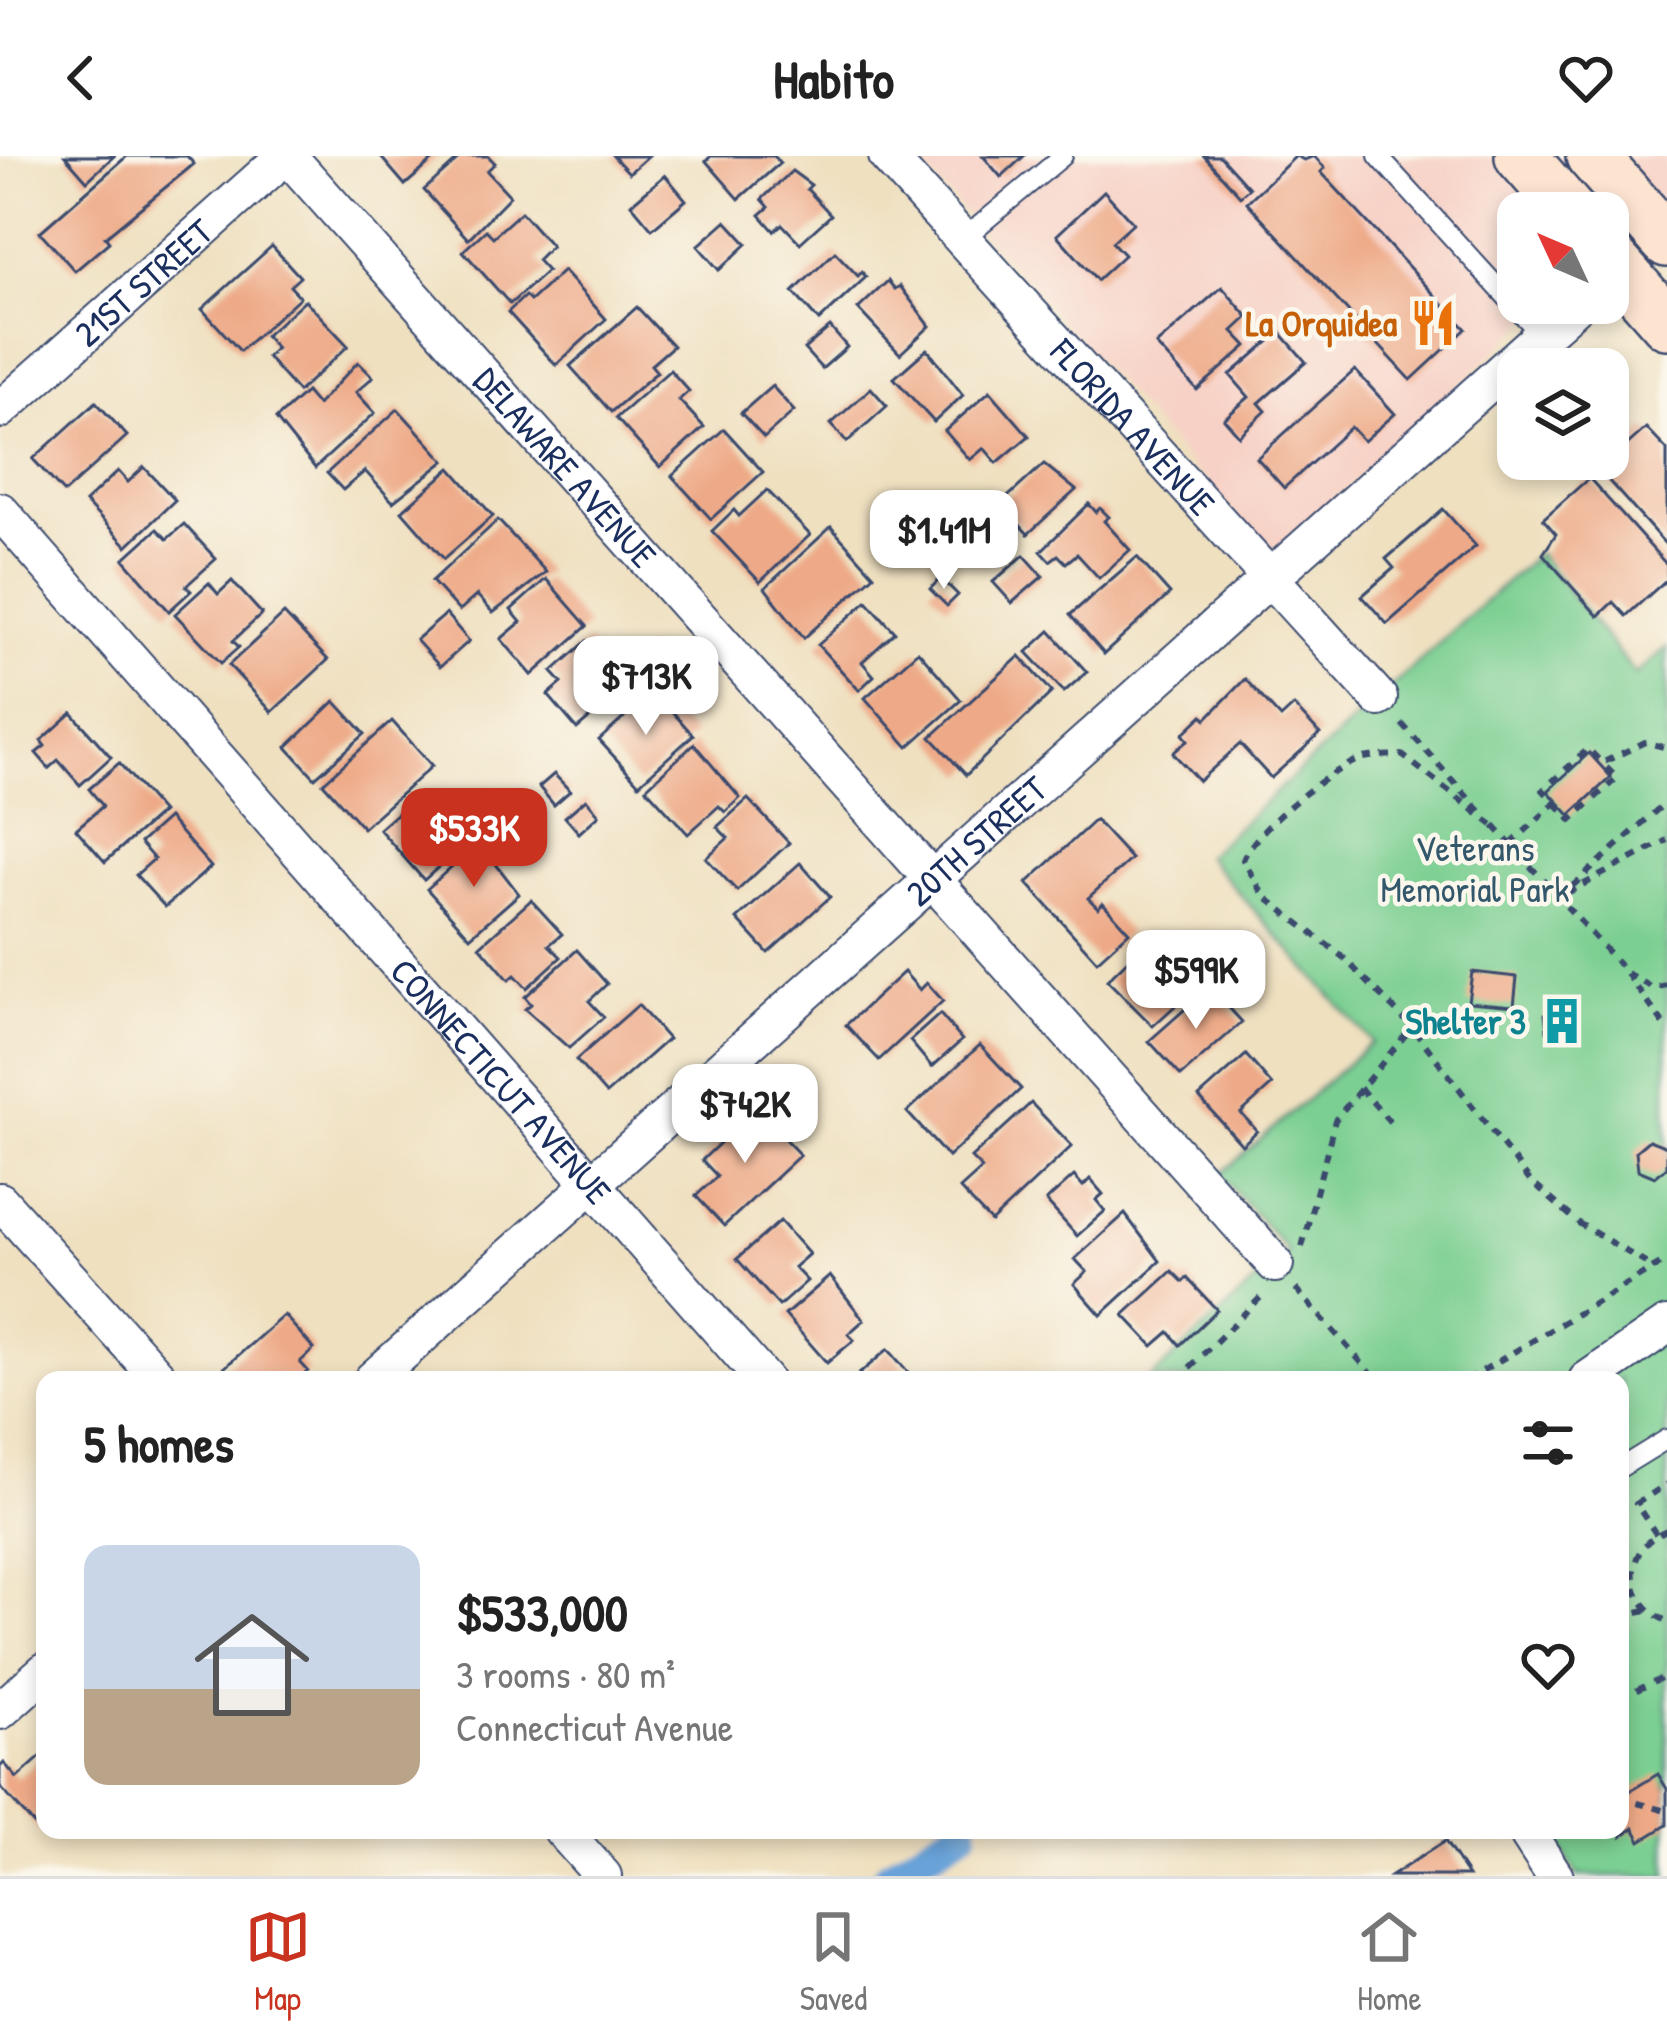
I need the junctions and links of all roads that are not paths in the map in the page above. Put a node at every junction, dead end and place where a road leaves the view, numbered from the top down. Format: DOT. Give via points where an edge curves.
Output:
graph roads {
  1 [pos="286,156"];
  2 [pos="887,156"];
  3 [pos="1063,156"];
  4 [pos="1378,156"];
  5 [pos="1592,156"];
  6 [pos="1546,184"];
  7 [pos="1640,224"];
  8 [pos="963,239"];
  9 [pos="1629,270"];
  10 [pos="1667,283"];
  11 [pos="1629,285"];
  12 [pos="1667,323"];
  13 [pos="1555,324"];
  14 [pos="1542,336"];
  15 [pos="0,410"];
  16 [pos="0,511"];
  17 [pos="1270,579"];
  18 [pos="1378,698"];
  19 [pos="934,880"];
  20 [pos="595,1182"];
  21 [pos="0,1201"];
  22 [pos="1281,1274"];
  23 [pos="1667,1325"];
  24 [pos="153,1371"];
  25 [pos="382,1371"];
  26 [pos="756,1371"];
  27 [pos="1600,1371"];
  28 [pos="1667,1439"];
  29 [pos="1629,1462"];
  30 [pos="36,1679"];
  31 [pos="0,1711"];
  32 [pos="570,1839"];
  33 [pos="1532,1839"];
  34 [pos="603,1876"];
  35 [pos="1555,1876"];
  1 -- 15 [label="street, 21ST STREET"];
  1 -- 19 [label="street, DELAWARE AVENUE"];
  2 -- 8 [label="street, FLORIDA AVENUE"];
  3 -- 8 [label="lane"];
  4 -- 14 [label="lane"];
  5 -- 7 [label="main road"];
  6 -- 7 [label="main road" via="1582,191"];
  8 -- 17 [label="street, FLORIDA AVENUE"];
  9 -- 10 [label="main road"];
  11 -- 12 [label="main road"];
  13 -- 14 [label="street, 20TH STREET"];
  14 -- 17 [label="street, 20TH STREET"];
  16 -- 20 [label="street, CONNECTICUT AVENUE"];
  17 -- 18 [label="street, FLORIDA AVENUE"];
  17 -- 19 [label="street, 20TH STREET"];
  19 -- 20 [label="street, 20TH STREET"];
  19 -- 22 [label="street, DELAWARE AVENUE"];
  20 -- 25 [label="street, 20TH STREET"];
  20 -- 26 [label="street, CONNECTICUT AVENUE"];
  21 -- 24 [label="street"];
  23 -- 27 [label="street"];
  28 -- 29 [label="lane"];
  30 -- 31 [label="street"];
  32 -- 34 [label="street"];
  33 -- 35 [label="street"];
}
